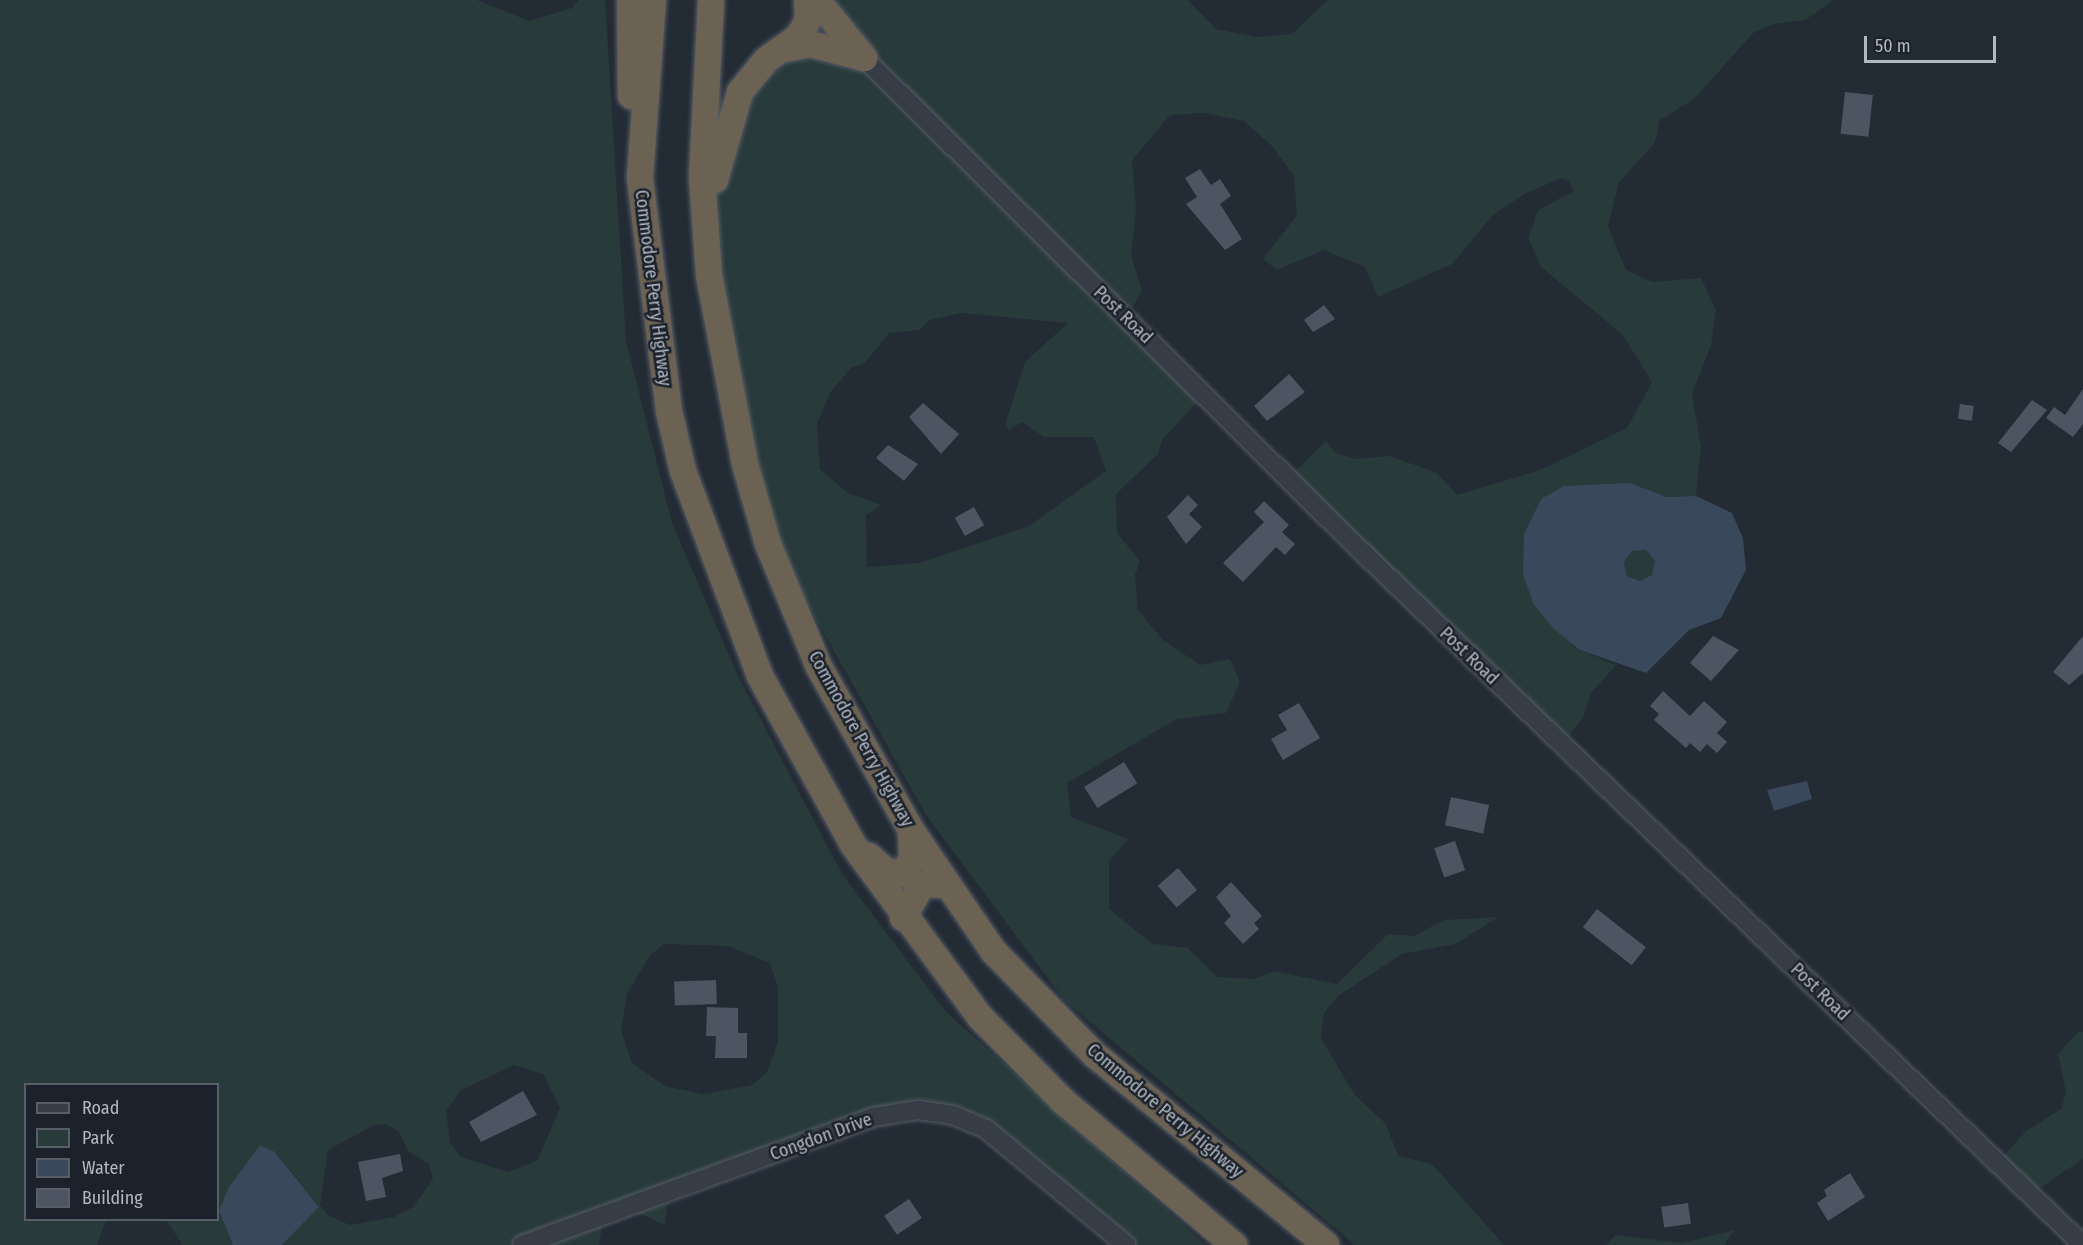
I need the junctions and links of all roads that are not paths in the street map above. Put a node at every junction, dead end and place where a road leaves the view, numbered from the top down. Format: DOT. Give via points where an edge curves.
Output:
graph roads {
  1 [pos="630,0"];
  2 [pos="653,0"];
  3 [pos="711,0"];
  4 [pos="807,0"];
  5 [pos="817,0"];
  6 [pos="780,50"];
  7 [pos="864,58"];
  8 [pos="640,178"];
  9 [pos="709,275"];
  10 [pos="911,830"];
  11 [pos="854,846"];
  12 [pos="944,885"];
  13 [pos="903,918"];
  14 [pos="522,1245"];
  15 [pos="1126,1245"];
  16 [pos="1234,1245"];
  17 [pos="1326,1245"];
  18 [pos="2083,1245"];
  1 -- 8 [label="highway" via="628,42"];
  2 -- 8 [label="highway, Commodore Perry Highway"];
  3 -- 9 [label="highway, Commodore Perry Highway" via="702,177"];
  4 -- 6 [label="highway" via="808,20 800,36"];
  5 -- 7 [label="highway"];
  6 -- 7 [label="highway" via="810,44"];
  6 -- 9 [label="highway" via="740,92 718,154"];
  7 -- 18 [label="street, Post Road" via="1386,576"];
  8 -- 11 [label="highway, Commodore Perry Highway" via="669,411 684,471 760,676"];
  9 -- 10 [label="highway, Commodore Perry Highway" via="728,391 768,544 819,667"];
  10 -- 11 [label="highway" via="912,859 898,876"];
  10 -- 12 [label="highway, Commodore Perry Highway"];
  11 -- 13 [label="highway, Commodore Perry Highway"];
  12 -- 13 [label="highway" via="923,884"];
  12 -- 17 [label="highway, Commodore Perry Highway" via="994,952 1080,1040"];
  13 -- 16 [label="highway, Commodore Perry Highway" via="980,1017 1063,1101"];
  14 -- 15 [label="street, Congdon Drive" via="873,1117 918,1110 953,1114 986,1129"];
}
